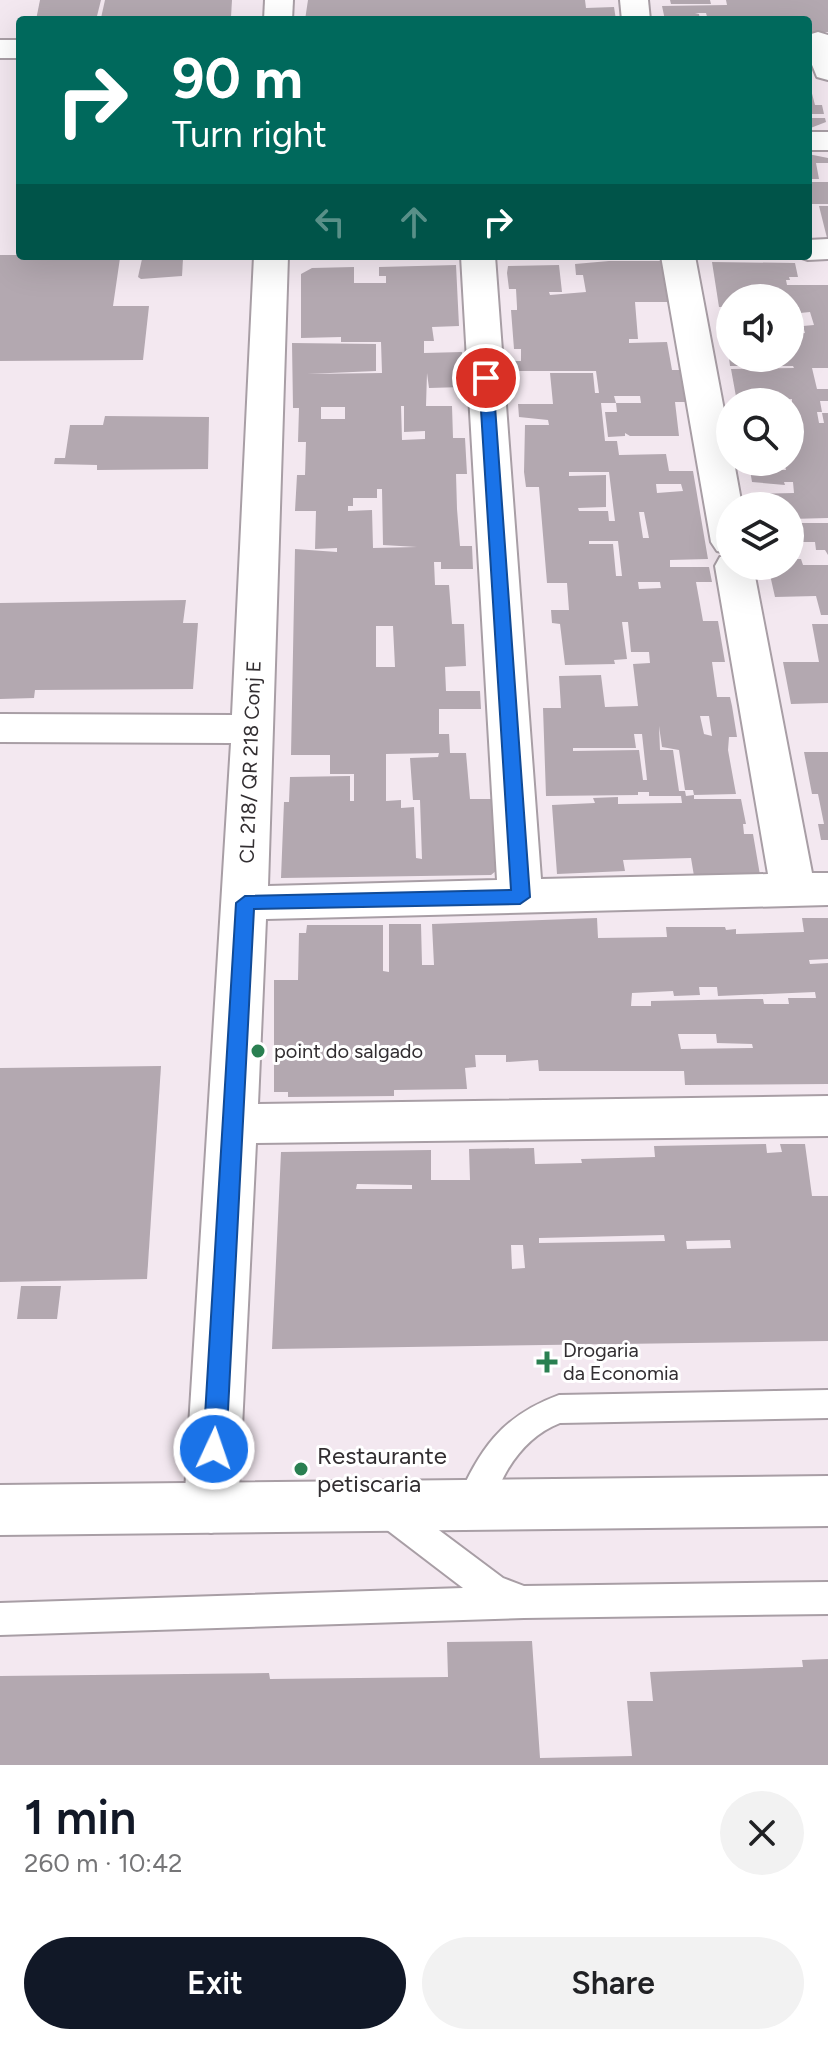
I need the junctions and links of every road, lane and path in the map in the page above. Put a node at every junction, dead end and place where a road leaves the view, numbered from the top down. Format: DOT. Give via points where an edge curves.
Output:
graph roads {
  1 [pos="818,41"];
  2 [pos="828,71"];
  3 [pos="271,260"];
  4 [pos="478,260"];
  5 [pos="679,260"];
  6 [pos="721,492"];
  7 [pos="737,580"];
  8 [pos="0,728"];
  9 [pos="252,729"];
  10 [pos="810,890"];
  11 [pos="520,897"];
  12 [pos="245,903"];
  13 [pos="828,1116"];
  14 [pos="233,1124"];
  15 [pos="828,1404"];
  16 [pos="828,1501"];
  17 [pos="471,1505"];
  18 [pos="381,1506"];
  19 [pos="211,1508"];
  20 [pos="0,1510"];
  21 [pos="828,1598"];
  22 [pos="524,1602"];
  23 [pos="0,1619"];
  1 -- 2 [label="street"];
  3 -- 9 [label="street, CL 218/ QR 218 Conj E"];
  4 -- 11 [label="street"];
  5 -- 6 [label="street"];
  7 -- 10 [label="street"];
  8 -- 9 [label="street"];
  9 -- 12 [label="street, CL 218/ QR 218 Conj E"];
  10 -- 11 [label="street"];
  11 -- 12 [label="street"];
  12 -- 14 [label="street, CL 218/ QR 218 Conj E"];
  13 -- 14 [label="street"];
  14 -- 19 [label="street, CL 218/ QR 218 Conj E"];
  15 -- 17 [label="lane" via="559,1409 515,1431"];
  16 -- 17 [label="street"];
  17 -- 18 [label="street"];
  18 -- 19 [label="street"];
  18 -- 22 [label="lane" via="492,1590"];
  19 -- 20 [label="street"];
  21 -- 22 [label="lane"];
  22 -- 23 [label="lane"];
}
